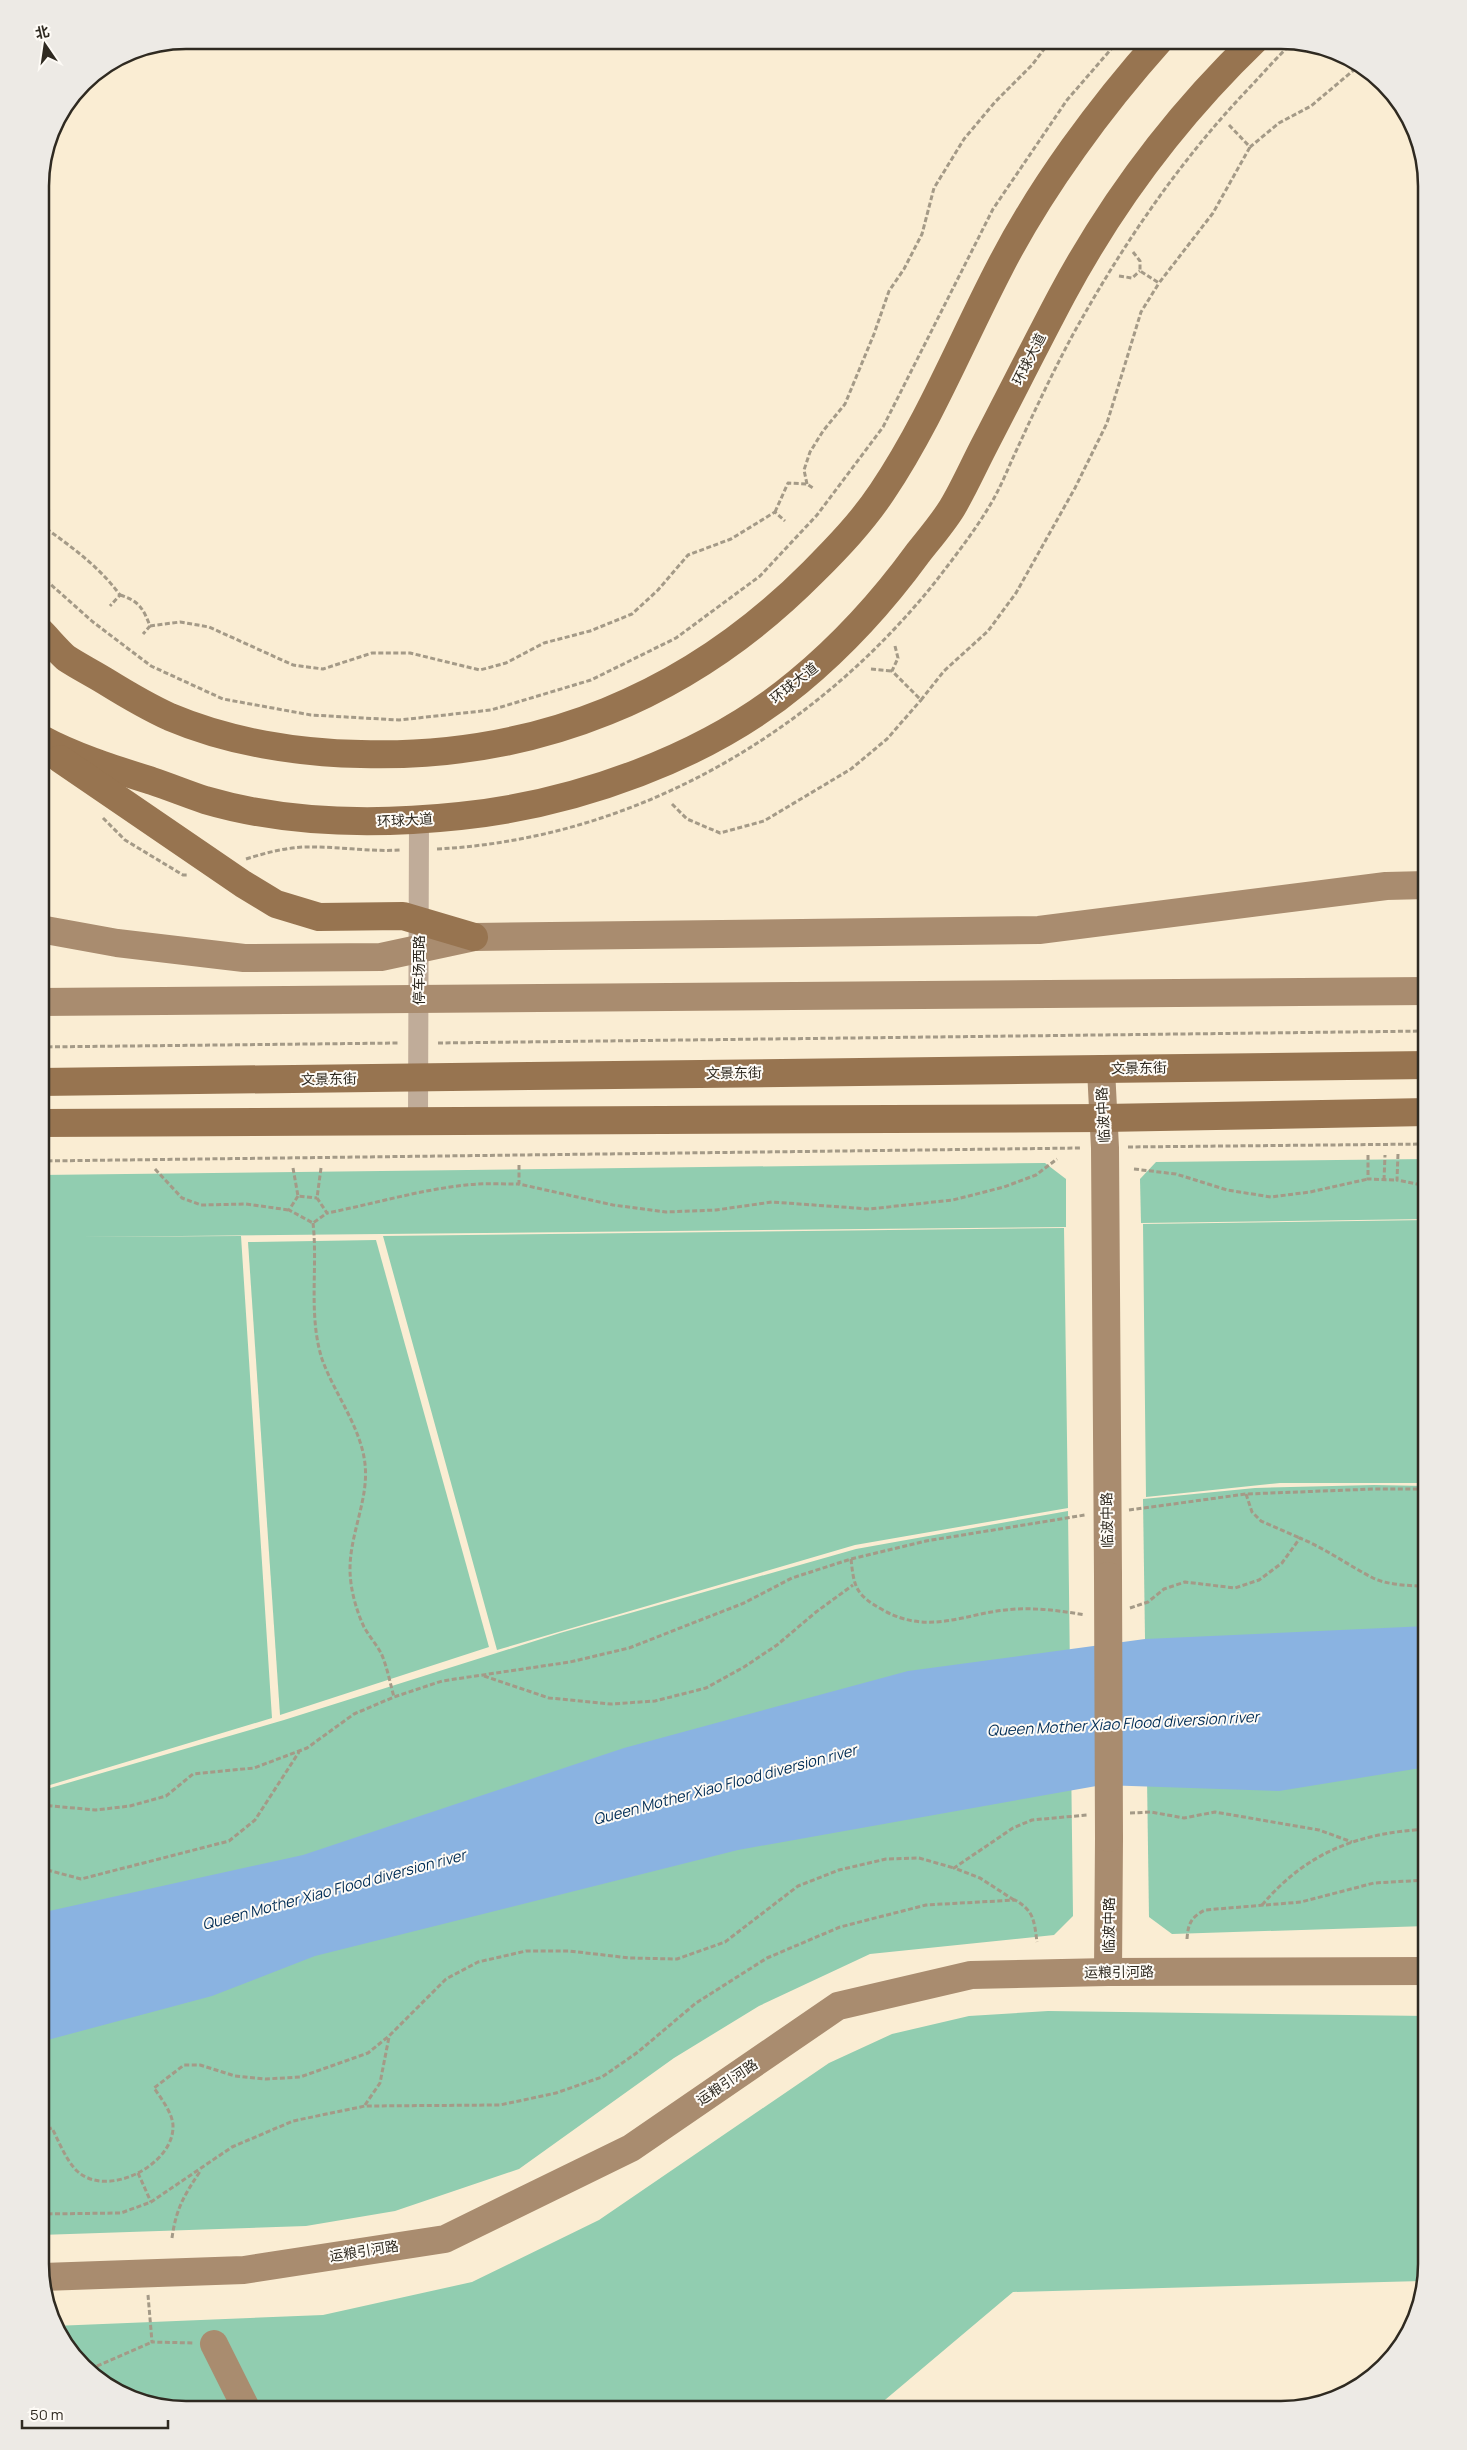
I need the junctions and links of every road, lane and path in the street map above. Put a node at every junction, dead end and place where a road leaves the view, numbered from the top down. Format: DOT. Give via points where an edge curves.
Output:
graph roads {
  1 [pos="1044,49"];
  2 [pos="1111,49"];
  3 [pos="1152,49"];
  4 [pos="1248,49"];
  5 [pos="1286,49"];
  6 [pos="1354,70"];
  7 [pos="1229,125"];
  8 [pos="1250,147"];
  9 [pos="1134,252"];
  10 [pos="1140,271"];
  11 [pos="1119,276"];
  12 [pos="1159,284"];
  13 [pos="807,484"];
  14 [pos="813,488"];
  15 [pos="775,512"];
  16 [pos="785,521"];
  17 [pos="49,531"];
  18 [pos="49,583"];
  19 [pos="120,595"];
  20 [pos="110,606"];
  21 [pos="150,626"];
  22 [pos="143,634"];
  23 [pos="49,640"];
  24 [pos="49,646"];
  25 [pos="895,646"];
  26 [pos="64,657"];
  27 [pos="871,669"];
  28 [pos="892,671"];
  29 [pos="921,700"];
  30 [pos="49,743"];
  31 [pos="49,750"];
  32 [pos="672,804"];
  33 [pos="97,813"];
  34 [pos="419,820"];
  35 [pos="418,850"];
  36 [pos="219,867"];
  37 [pos="1418,885"];
  38 [pos="419,920"];
  39 [pos="49,931"];
  40 [pos="474,937"];
  41 [pos="419,949"];
  42 [pos="1418,991"];
  43 [pos="420,1000"];
  44 [pos="49,1002"];
  45 [pos="1418,1031"];
  46 [pos="419,1043"];
  47 [pos="49,1047"];
  48 [pos="1418,1065"];
  49 [pos="1101,1068"];
  50 [pos="420,1077"];
  51 [pos="49,1082"];
  52 [pos="1418,1112"];
  53 [pos="1104,1118"];
  54 [pos="418,1121"];
  55 [pos="49,1123"];
  56 [pos="1418,1144"];
  57 [pos="1105,1148"];
  58 [pos="1398,1154"];
  59 [pos="1368,1155"];
  60 [pos="1385,1155"];
  61 [pos="1057,1159"];
  62 [pos="49,1161"];
  63 [pos="519,1165"];
  64 [pos="293,1168"];
  65 [pos="321,1168"];
  66 [pos="1134,1169"];
  67 [pos="154,1170"];
  68 [pos="1368,1179"];
  69 [pos="1384,1180"];
  70 [pos="1397,1180"];
  71 [pos="519,1184"];
  72 [pos="1418,1184"];
  73 [pos="298,1196"];
  74 [pos="317,1198"];
  75 [pos="289,1210"];
  76 [pos="327,1213"];
  77 [pos="313,1223"];
  78 [pos="1418,1489"];
  79 [pos="1246,1494"];
  80 [pos="1107,1513"];
  81 [pos="1300,1538"];
  82 [pos="853,1585"];
  83 [pos="483,1676"];
  84 [pos="394,1696"];
  85 [pos="299,1751"];
  86 [pos="49,1806"];
  87 [pos="1418,1829"];
  88 [pos="954,1868"];
  89 [pos="49,1870"];
  90 [pos="1418,1881"];
  91 [pos="1261,1906"];
  92 [pos="1188,1939"];
  93 [pos="1037,1942"];
  94 [pos="1418,1970"];
  95 [pos="1108,1972"];
  96 [pos="389,2036"];
  97 [pos="365,2106"];
  98 [pos="49,2129"];
  99 [pos="203,2167"];
  100 [pos="138,2174"];
  101 [pos="151,2202"];
  102 [pos="49,2214"];
  103 [pos="172,2238"];
  104 [pos="147,2273"];
  105 [pos="49,2277"];
  106 [pos="152,2342"];
  107 [pos="214,2344"];
  108 [pos="95,2367"];
  109 [pos="242,2401"];
  1 -- 13 [label="path" via="964,139 934,188 922,234 889,291 845,404 810,452 804,470"];
  2 -- 18 [label="path" via="1067,100 993,209 883,427 817,515 760,576 676,638 591,680 491,710 399,720 311,715 224,699 151,666"];
  3 -- 26 [label="main road" via="1096,119 1002,262 909,450 852,533 785,600 722,650 688,672 616,708 540,734 420,754 353,754 295,748 211,732 134,699"];
  4 -- 34 [label="main road, 环球大道" via="1173,128 1113,208 1063,292 951,509 895,584 831,654 795,685 755,712 710,739 630,777 535,805"];
  5 -- 35 [label="path" via="1221,117 1128,241 1071,338 993,500 957,554 914,608 863,662 812,706 742,754 668,792 600,820 524,838 460,848"];
  6 -- 8 [label="path" via="1311,106 1278,123"];
  7 -- 8 [label="path"];
  8 -- 12 [label="path" via="1213,213"];
  9 -- 10 [label="path" via="1140,261"];
  10 -- 11 [label="path" via="1132,278"];
  10 -- 12 [label="path"];
  12 -- 29 [label="path" via="1141,312 1106,423 1075,488 1016,593 988,631 944,671"];
  13 -- 14 [label="path"];
  13 -- 15 [label="path" via="788,483"];
  15 -- 16 [label="path"];
  15 -- 21 [label="path" via="731,539 688,555 632,614 590,631 544,642 506,663 480,670 410,653 372,653 323,669 293,665 209,627 180,622"];
  17 -- 19 [label="path" via="107,576"];
  19 -- 20 [label="path"];
  19 -- 21 [label="path" via="135,600"];
  21 -- 22 [label="path"];
  23 -- 26 [label="main road"];
  24 -- 26 [label="main road"];
  25 -- 28 [label="path" via="898,658"];
  27 -- 28 [label="path"];
  28 -- 29 [label="path"];
  29 -- 32 [label="path" via="887,739 851,769 764,821 720,833 687,819"];
  30 -- 34 [label="main road, 环球大道" via="206,800 255,811 350,822"];
  31 -- 36 [label="main road"];
  33 -- 36 [label="path" via="125,840 183,875 198,875"];
  34 -- 35 [label="street, 停车场西路"];
  35 -- 36 [label="path" via="369,852 304,847 275,851"];
  35 -- 38 [label="street, 停车场西路"];
  36 -- 38 [label="main road" via="276,904 319,917 403,916"];
  37 -- 40 [label="street" via="1386,886 1039,930"];
  38 -- 40 [label="main road"];
  38 -- 41 [label="street, 停车场西路"];
  39 -- 41 [label="street" via="117,943 244,958 382,957"];
  40 -- 41 [label="street"];
  41 -- 43 [label="street, 停车场西路"];
  42 -- 43 [label="street"];
  43 -- 44 [label="street"];
  43 -- 46 [label="street, 停车场西路"];
  45 -- 46 [label="path"];
  46 -- 47 [label="path"];
  46 -- 50 [label="street, 停车场西路"];
  48 -- 49 [label="main road, 文景东街"];
  49 -- 50 [label="main road, 文景东街"];
  49 -- 53 [label="street, 临波中路"];
  50 -- 51 [label="main road, 文景东街"];
  50 -- 54 [label="street, 停车场西路"];
  52 -- 53 [label="main road"];
  53 -- 54 [label="main road"];
  53 -- 57 [label="street, 临波中路"];
  54 -- 55 [label="main road"];
  56 -- 57 [label="path"];
  57 -- 62 [label="path"];
  57 -- 80 [label="street, 临波中路"];
  58 -- 70 [label="path"];
  59 -- 68 [label="path"];
  60 -- 69 [label="path"];
  61 -- 71 [label="path" via="1036,1175 1004,1187 952,1200 870,1209 772,1202 716,1210 666,1212 613,1205"];
  63 -- 71 [label="path"];
  64 -- 73 [label="path"];
  65 -- 74 [label="path"];
  66 -- 68 [label="path" via="1176,1174 1227,1190 1271,1197"];
  67 -- 75 [label="path" via="182,1198 201,1205 246,1204"];
  68 -- 69 [label="path"];
  69 -- 70 [label="path"];
  70 -- 72 [label="path"];
  71 -- 76 [label="path" via="468,1184 426,1190"];
  73 -- 74 [label="path"];
  73 -- 75 [label="path"];
  74 -- 76 [label="path"];
  75 -- 77 [label="path"];
  76 -- 77 [label="path"];
  77 -- 84 [label="path" via="317,1335 322,1359 358,1438 365,1463 365,1485 353,1537 352,1590 364,1627 381,1654"];
  78 -- 79 [label="path"];
  79 -- 80 [label="path"];
  79 -- 81 [label="path" via="1252,1512 1261,1521"];
  80 -- 83 [label="path" via="926,1541 851,1559 792,1578 744,1603 629,1648 570,1662"];
  80 -- 95 [label="street, 临波中路, bridge"];
  82 -- 83 [label="path" via="744,1667 706,1688 655,1701 611,1704 549,1698"];
  83 -- 84 [label="path" via="442,1681"];
  84 -- 85 [label="path" via="354,1714"];
  85 -- 86 [label="path" via="254,1768 193,1774 166,1796 130,1806 96,1810"];
  85 -- 89 [label="path" via="254,1820 228,1841 81,1879"];
  87 -- 91 [label="path" via="1352,1842 1307,1862 1280,1883"];
  88 -- 96 [label="path" via="919,1858 886,1859 840,1870 798,1886 725,1942 677,1959 526,1951 478,1962 446,1979"];
  90 -- 91 [label="path" via="1374,1883 1301,1902"];
  91 -- 92 [label="path" via="1205,1910 1194,1915 1188,1925"];
  93 -- 97 [label="path" via="1034,1920 1027,1907 1014,1900 926,1905 840,1927 767,1958 696,2003 638,2052 602,2077 556,2094 500,2105"];
  94 -- 95 [label="street, 运粮引河路"];
  95 -- 104 [label="street, 运粮引河路" via="971,1975 838,2006 631,2148 445,2239 244,2270"];
  96 -- 97 [label="path" via="380,2083"];
  96 -- 100 [label="path" via="368,2053 300,2077 266,2079 235,2076 184,2065 154,2088 174,2124 171,2142 162,2157"];
  97 -- 99 [label="path" via="293,2121 232,2147"];
  98 -- 100 [label="path" via="52,2128 73,2165 88,2179 108,2182"];
  99 -- 101 [label="path"];
  99 -- 103 [label="path" via="182,2197"];
  100 -- 101 [label="path"];
  101 -- 102 [label="path" via="121,2213"];
  104 -- 105 [label="street, 运粮引河路"];
  104 -- 106 [label="path"];
  106 -- 107 [label="path"];
  106 -- 108 [label="path"];
  107 -- 109 [label="street"];
}
